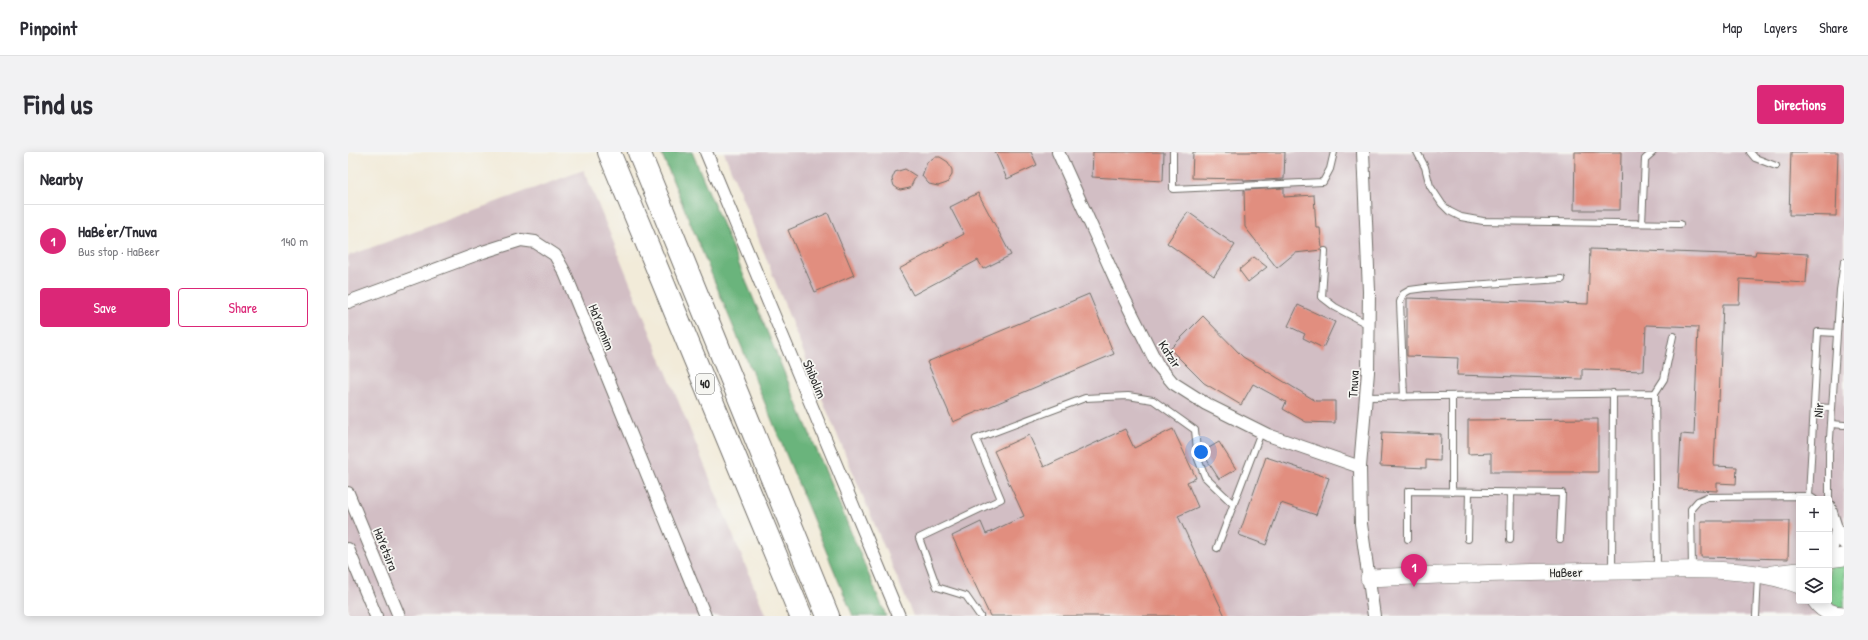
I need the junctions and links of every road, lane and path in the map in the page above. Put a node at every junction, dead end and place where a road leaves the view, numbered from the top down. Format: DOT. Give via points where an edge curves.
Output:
graph roads {
  1 [pos="609,152"];
  2 [pos="639,152"];
  3 [pos="706,152"];
  4 [pos="1058,152"];
  5 [pos="1173,152"];
  6 [pos="1334,152"];
  7 [pos="1363,152"];
  8 [pos="1417,152"];
  9 [pos="1653,152"];
  10 [pos="1750,152"];
  11 [pos="1776,166"];
  12 [pos="1642,224"];
  13 [pos="1680,224"];
  14 [pos="1325,251"];
  15 [pos="1844,262"];
  16 [pos="1562,279"];
  17 [pos="1842,290"];
  18 [pos="348,302"];
  19 [pos="1369,325"];
  20 [pos="1837,333"];
  21 [pos="1673,336"];
  22 [pos="1655,392"];
  23 [pos="1612,393"];
  24 [pos="1404,396"];
  25 [pos="1452,396"];
  26 [pos="1366,397"];
  27 [pos="1814,407"];
  28 [pos="1832,408"];
  29 [pos="1831,424"];
  30 [pos="1844,425"];
  31 [pos="1261,432"];
  32 [pos="1360,467"];
  33 [pos="1452,492"];
  34 [pos="1468,492"];
  35 [pos="348,493"];
  36 [pos="1511,493"];
  37 [pos="1812,496"];
  38 [pos="1829,496"];
  39 [pos="1796,498"];
  40 [pos="1233,504"];
  41 [pos="1832,517"];
  42 [pos="1836,531"];
  43 [pos="1408,539"];
  44 [pos="1468,539"];
  45 [pos="1560,539"];
  46 [pos="1510,540"];
  47 [pos="1844,543"];
  48 [pos="1832,546"];
  49 [pos="1216,548"];
  50 [pos="348,549"];
  51 [pos="1844,557"];
  52 [pos="1832,558"];
  53 [pos="1692,570"];
  54 [pos="1612,571"];
  55 [pos="1658,571"];
  56 [pos="1796,571"];
  57 [pos="1761,574"];
  58 [pos="1369,578"];
  59 [pos="1796,584"];
  60 [pos="1822,609"];
  61 [pos="1844,615"];
  62 [pos="376,616"];
  63 [pos="398,616"];
  64 [pos="705,616"];
  65 [pos="801,616"];
  66 [pos="828,616"];
  67 [pos="899,616"];
  68 [pos="980,616"];
  69 [pos="1374,616"];
  70 [pos="1756,616"];
  1 -- 65 [label="highway, 40"];
  2 -- 66 [label="highway, 40"];
  3 -- 67 [label="street, Shibolim"];
  4 -- 31 [label="street, Katzir" via="1122,294 1157,364 1173,383 1206,404"];
  5 -- 6 [label="lane" via="1173,189 1323,182 1330,169"];
  7 -- 19 [label="street, Tnuva"];
  8 -- 12 [label="lane" via="1425,167 1430,186 1449,211 1461,217 1483,221"];
  9 -- 12 [label="lane" via="1645,159"];
  10 -- 11 [label="lane" via="1756,158"];
  12 -- 13 [label="lane"];
  14 -- 19 [label="lane" via="1322,297"];
  15 -- 17 [label="lane, Nir"];
  16 -- 24 [label="lane" via="1426,288 1410,290 1403,294 1400,302"];
  17 -- 20 [label="lane, Nir"];
  18 -- 64 [label="street, HaYozmim" via="521,240 535,242 555,255 565,273"];
  19 -- 26 [label="street, Tnuva"];
  20 -- 27 [label="lane" via="1818,332"];
  20 -- 28 [label="lane, Nir"];
  21 -- 22 [label="lane" via="1664,379"];
  22 -- 23 [label="lane"];
  22 -- 55 [label="lane"];
  23 -- 25 [label="lane"];
  23 -- 54 [label="lane"];
  24 -- 25 [label="lane"];
  24 -- 26 [label="lane"];
  25 -- 33 [label="lane"];
  26 -- 32 [label="street, Tnuva"];
  27 -- 28 [label="lane"];
  27 -- 37 [label="lane"];
  28 -- 29 [label="lane, Nir"];
  29 -- 30 [label="lane"];
  29 -- 38 [label="lane, Nir"];
  31 -- 32 [label="street, Katzir"];
  31 -- 40 [label="lane"];
  32 -- 58 [label="street, Tnuva" via="1361,524"];
  33 -- 34 [label="lane"];
  33 -- 43 [label="lane" via="1408,491"];
  34 -- 36 [label="lane"];
  34 -- 44 [label="lane"];
  35 -- 63 [label="street, HaYetsira"];
  36 -- 45 [label="lane" via="1562,493"];
  36 -- 46 [label="lane"];
  39 -- 53 [label="lane" via="1707,497 1698,501 1691,509"];
  40 -- 49 [label="lane"];
  40 -- 68 [label="lane" via="1205,477 1198,459 1195,430 1153,400 1128,396 1085,398 976,439 1001,499 919,538 937,586 966,596"];
  41 -- 42 [label="street, Nir"];
  42 -- 47 [label="street, Nir"];
  42 -- 48 [label="street"];
  50 -- 62 [label="street"];
  51 -- 52 [label="street"];
  53 -- 55 [label="street, HaBeer"];
  53 -- 57 [label="street, HaBeer"];
  54 -- 55 [label="street, HaBeer"];
  54 -- 58 [label="street, HaBeer"];
  56 -- 57 [label="street, HaBeer"];
  57 -- 59 [label="street, HaBeer"];
  57 -- 70 [label="lane"];
  58 -- 69 [label="street, Tnuva"];
  60 -- 61 [label="street"];
}
